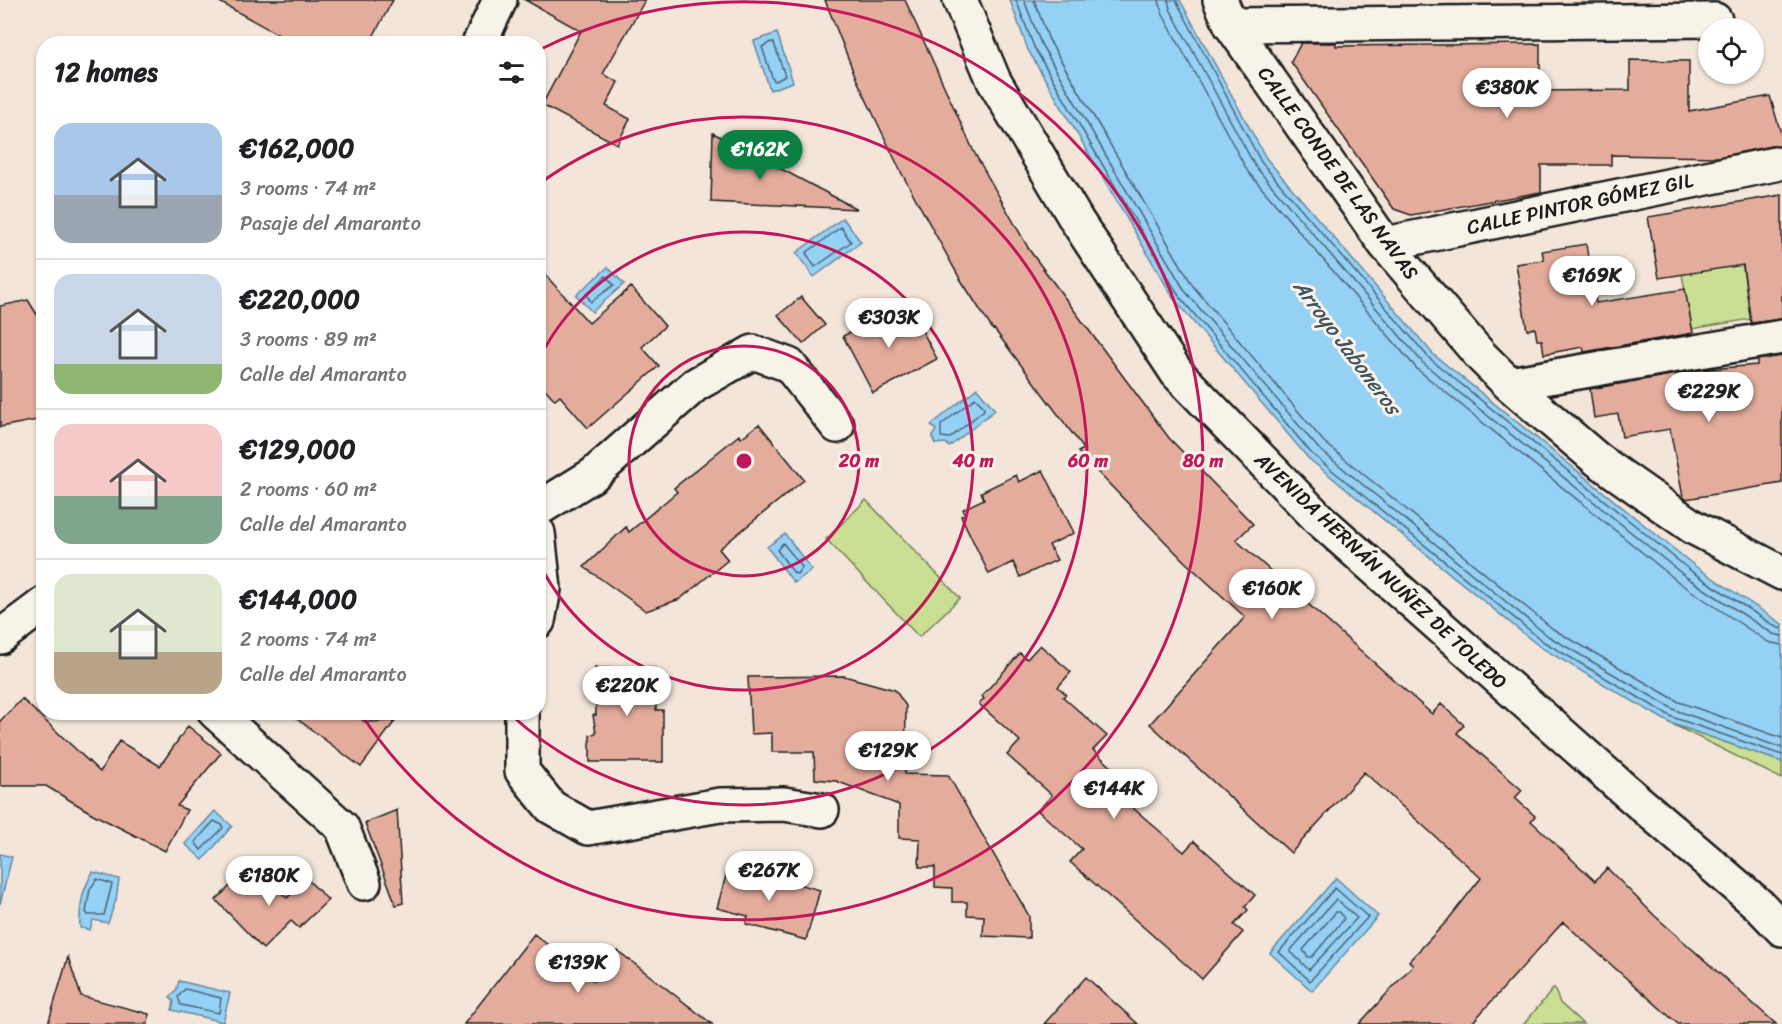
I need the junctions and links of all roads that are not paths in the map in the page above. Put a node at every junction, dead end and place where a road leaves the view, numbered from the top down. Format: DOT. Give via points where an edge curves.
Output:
graph roads {
  1 [pos="500,0"];
  2 [pos="960,0"];
  3 [pos="1478,11"];
  4 [pos="1225,12"];
  5 [pos="1698,19"];
  6 [pos="483,36"];
  7 [pos="1775,164"];
  8 [pos="1385,244"];
  9 [pos="1782,337"];
  10 [pos="1509,384"];
  11 [pos="837,426"];
  12 [pos="546,504"];
  13 [pos="1782,573"];
  14 [pos="36,610"];
  15 [pos="0,638"];
  16 [pos="224,720"];
  17 [pos="522,720"];
  18 [pos="822,810"];
  19 [pos="364,883"];
  20 [pos="1782,929"];
  1 -- 6 [label="street"];
  2 -- 20 [label="street, AVENIDA HERNÁN NUÑEZ DE TOLEDO" via="994,81 1077,221 1177,373 1319,519"];
  3 -- 4 [label="street"];
  3 -- 5 [label="street"];
  4 -- 8 [label="street, CALLE CONDE DE LAS NAVAS"];
  7 -- 8 [label="street, CALLE PINTOR GÓMEZ GIL"];
  8 -- 10 [label="street, CALLE CONDE DE LAS NAVAS"];
  9 -- 10 [label="street"];
  10 -- 13 [label="street, CALLE CONDE DE LAS NAVAS" via="1598,460 1693,528"];
  11 -- 12 [label="street" via="789,365 753,352 695,385 592,475"];
  14 -- 15 [label="street"];
  16 -- 19 [label="street" via="342,826"];
  17 -- 18 [label="street" via="522,771 551,807 588,828 720,805 784,804"];
}
